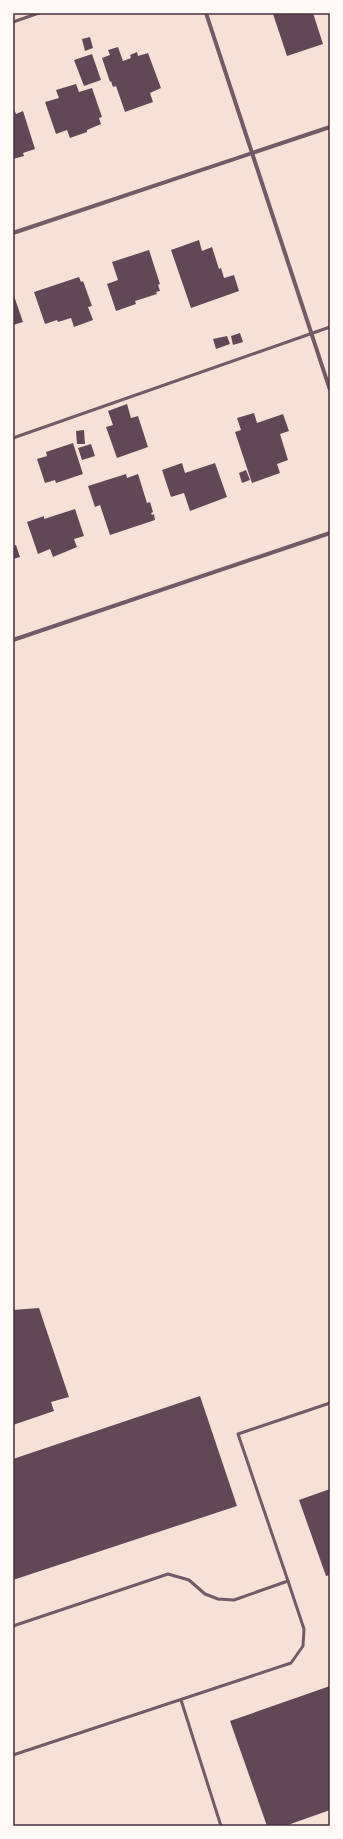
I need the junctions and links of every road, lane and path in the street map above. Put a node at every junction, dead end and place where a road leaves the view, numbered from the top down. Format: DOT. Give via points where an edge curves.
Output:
graph roads {
  1 [pos="39,13"];
  2 [pos="206,13"];
  3 [pos="13,22"];
  4 [pos="330,127"];
  5 [pos="252,154"];
  6 [pos="13,233"];
  7 [pos="330,327"];
  8 [pos="311,334"];
  9 [pos="330,390"];
  10 [pos="13,438"];
  11 [pos="330,533"];
  12 [pos="13,640"];
  13 [pos="330,1403"];
  14 [pos="288,1581"];
  15 [pos="13,1626"];
  16 [pos="181,1700"];
  17 [pos="13,1755"];
  18 [pos="221,1826"];
  1 -- 3 [label="lane"];
  2 -- 5 [label="street"];
  4 -- 5 [label="street"];
  5 -- 6 [label="street"];
  5 -- 8 [label="street"];
  7 -- 8 [label="lane"];
  8 -- 9 [label="street"];
  8 -- 10 [label="lane"];
  11 -- 12 [label="street"];
  13 -- 14 [label="lane" via="238,1434"];
  14 -- 15 [label="lane" via="234,1600 218,1599 205,1594 189,1580 168,1574"];
  14 -- 16 [label="lane" via="304,1629 303,1646 291,1663"];
  16 -- 17 [label="lane"];
  16 -- 18 [label="lane"];
}
